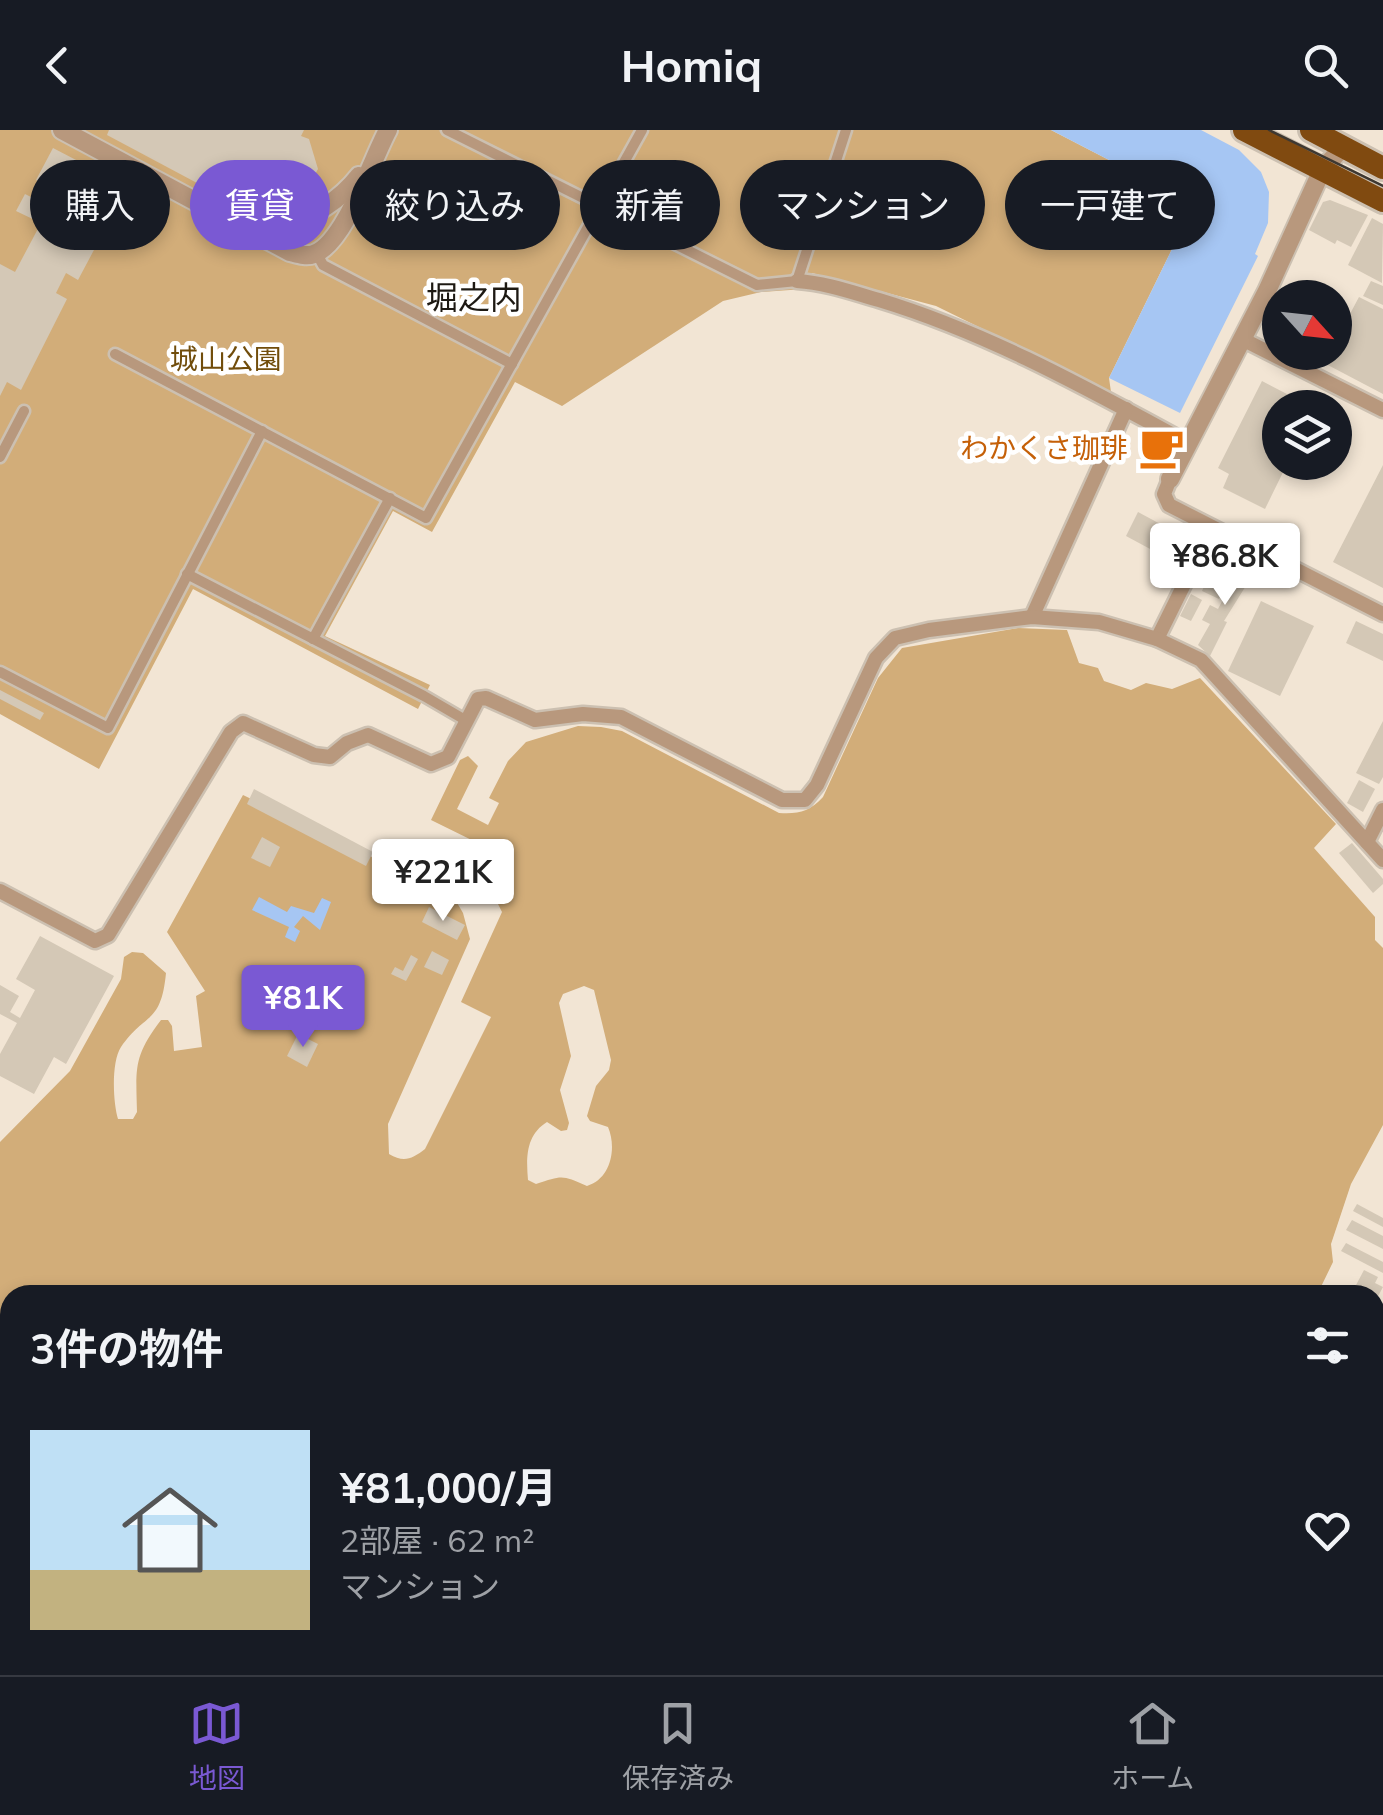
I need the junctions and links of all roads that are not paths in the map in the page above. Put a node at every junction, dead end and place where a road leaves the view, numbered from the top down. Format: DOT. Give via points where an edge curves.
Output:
graph roads {
  1 [pos="62,130"];
  2 [pos="388,130"];
  3 [pos="448,130"];
  4 [pos="642,130"];
  5 [pos="846,130"];
  6 [pos="1244,130"];
  7 [pos="1311,130"];
  8 [pos="1348,138"];
  9 [pos="375,154"];
  10 [pos="626,160"];
  11 [pos="1383,168"];
  12 [pos="1322,170"];
  13 [pos="580,196"];
  14 [pos="190,197"];
  15 [pos="1383,201"];
  16 [pos="330,203"];
  17 [pos="580,245"];
  18 [pos="286,250"];
  19 [pos="688,250"];
  20 [pos="290,252"];
  21 [pos="317,254"];
  22 [pos="797,280"];
  23 [pos="1242,339"];
  24 [pos="114,354"];
  25 [pos="512,364"];
  26 [pos="1126,410"];
  27 [pos="1383,410"];
  28 [pos="24,411"];
  29 [pos="262,431"];
  30 [pos="1188,443"];
  31 [pos="0,457"];
  32 [pos="1170,479"];
  33 [pos="390,498"];
  34 [pos="1212,528"];
  35 [pos="187,574"];
  36 [pos="1383,614"];
  37 [pos="1032,617"];
  38 [pos="1157,639"];
  39 [pos="314,640"];
  40 [pos="0,672"];
  41 [pos="466,722"];
  42 [pos="1383,810"];
  43 [pos="1367,842"];
  44 [pos="1383,860"];
  45 [pos="0,891"];
  1 -- 14 [label="street"];
  2 -- 9 [label="street"];
  3 -- 13 [label="street"];
  4 -- 10 [label="street"];
  5 -- 22 [label="street"];
  6 -- 12 [label="highway"];
  7 -- 8 [label="highway"];
  8 -- 11 [label="highway"];
  8 -- 12 [label="street"];
  9 -- 16 [label="street"];
  9 -- 21 [label="street" via="342,226"];
  12 -- 15 [label="highway"];
  12 -- 23 [label="street"];
  17 -- 25 [label="street"];
  18 -- 20 [label="street"];
  19 -- 22 [label="street" via="758,285"];
  20 -- 21 [label="street"];
  21 -- 25 [label="street" via="322,265"];
  22 -- 26 [label="street" via="932,316"];
  23 -- 27 [label="street"];
  23 -- 30 [label="street"];
  24 -- 29 [label="street"];
  25 -- 33 [label="street" via="426,518"];
  26 -- 30 [label="street"];
  26 -- 37 [label="street"];
  28 -- 31 [label="street"];
  29 -- 33 [label="street"];
  29 -- 35 [label="street"];
  30 -- 32 [label="street"];
  32 -- 34 [label="street" via="1166,502"];
  33 -- 39 [label="street"];
  34 -- 36 [label="street"];
  34 -- 38 [label="street"];
  35 -- 39 [label="street"];
  35 -- 40 [label="street" via="108,728"];
  37 -- 38 [label="street" via="1099,622"];
  37 -- 41 [label="street" via="894,638 876,658 818,785 804,800 782,800 621,717 535,720 486,698 478,699"];
  38 -- 43 [label="street" via="1201,660"];
  39 -- 41 [label="street"];
  41 -- 45 [label="street" via="448,758 431,764 368,736 330,757 314,755 242,723 108,935 96,940"];
  42 -- 43 [label="street"];
  43 -- 44 [label="street"];
}
